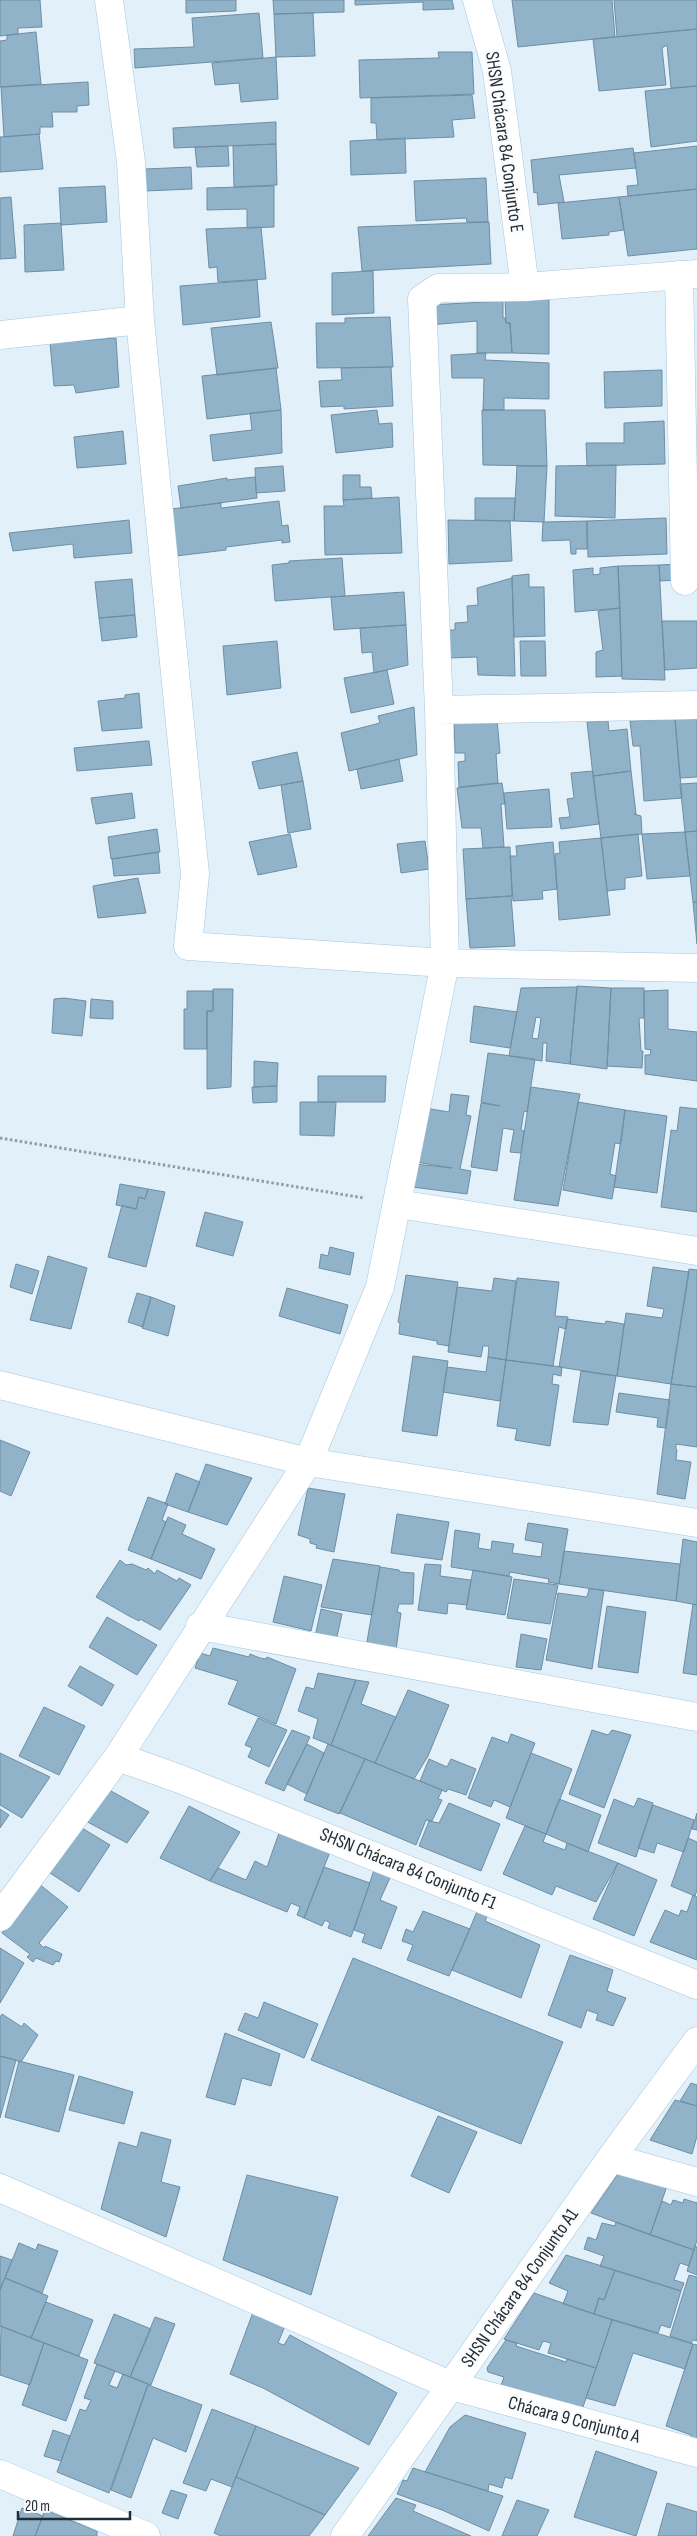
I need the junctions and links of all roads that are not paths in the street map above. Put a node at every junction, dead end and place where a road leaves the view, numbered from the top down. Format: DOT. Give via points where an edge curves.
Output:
graph roads {
  1 [pos="109,0"];
  2 [pos="477,0"];
  3 [pos="688,274"];
  4 [pos="525,286"];
  5 [pos="140,320"];
  6 [pos="0,335"];
  7 [pos="685,581"];
  8 [pos="697,705"];
  9 [pos="438,710"];
  10 [pos="445,963"];
  11 [pos="697,968"];
  12 [pos="398,1204"];
  13 [pos="697,1251"];
  14 [pos="0,1385"];
  15 [pos="308,1462"];
  16 [pos="697,1523"];
  17 [pos="200,1626"];
  18 [pos="697,1717"];
  19 [pos="118,1757"];
  20 [pos="0,1917"];
  21 [pos="697,1984"];
  22 [pos="697,2040"];
  23 [pos="611,2158"];
  24 [pos="697,2182"];
  25 [pos="0,2188"];
  26 [pos="452,2386"];
  27 [pos="697,2453"];
  28 [pos="0,2474"];
  29 [pos="146,2536"];
  30 [pos="345,2536"];
  1 -- 5 [label="street" via="131,162"];
  2 -- 4 [label="street, SHSN Chácara 84 Conjunto E" via="497,71"];
  3 -- 4 [label="street"];
  3 -- 7 [label="street"];
  4 -- 9 [label="street" via="438,288 422,299"];
  5 -- 6 [label="street"];
  5 -- 10 [label="street" via="195,874 188,946"];
  8 -- 9 [label="street"];
  9 -- 10 [label="street"];
  10 -- 11 [label="street"];
  10 -- 12 [label="street"];
  12 -- 13 [label="street"];
  12 -- 15 [label="street" via="380,1287"];
  14 -- 15 [label="street"];
  15 -- 16 [label="street"];
  15 -- 17 [label="street"];
  17 -- 18 [label="street"];
  17 -- 19 [label="street"];
  19 -- 20 [label="street"];
  19 -- 21 [label="street, SHSN Chácara 84 Conjunto F1" via="189,1782"];
  22 -- 23 [label="street, SHSN Chácara 84 Conjunto A1"];
  23 -- 24 [label="street"];
  23 -- 26 [label="street, SHSN Chácara 84 Conjunto A1"];
  25 -- 26 [label="street, Chácara 9 Conjunto A"];
  26 -- 27 [label="street, Chácara 9 Conjunto A"];
  26 -- 30 [label="street, SHSN Chácara 84 Conjunto A1"];
  28 -- 29 [label="street"];
}
